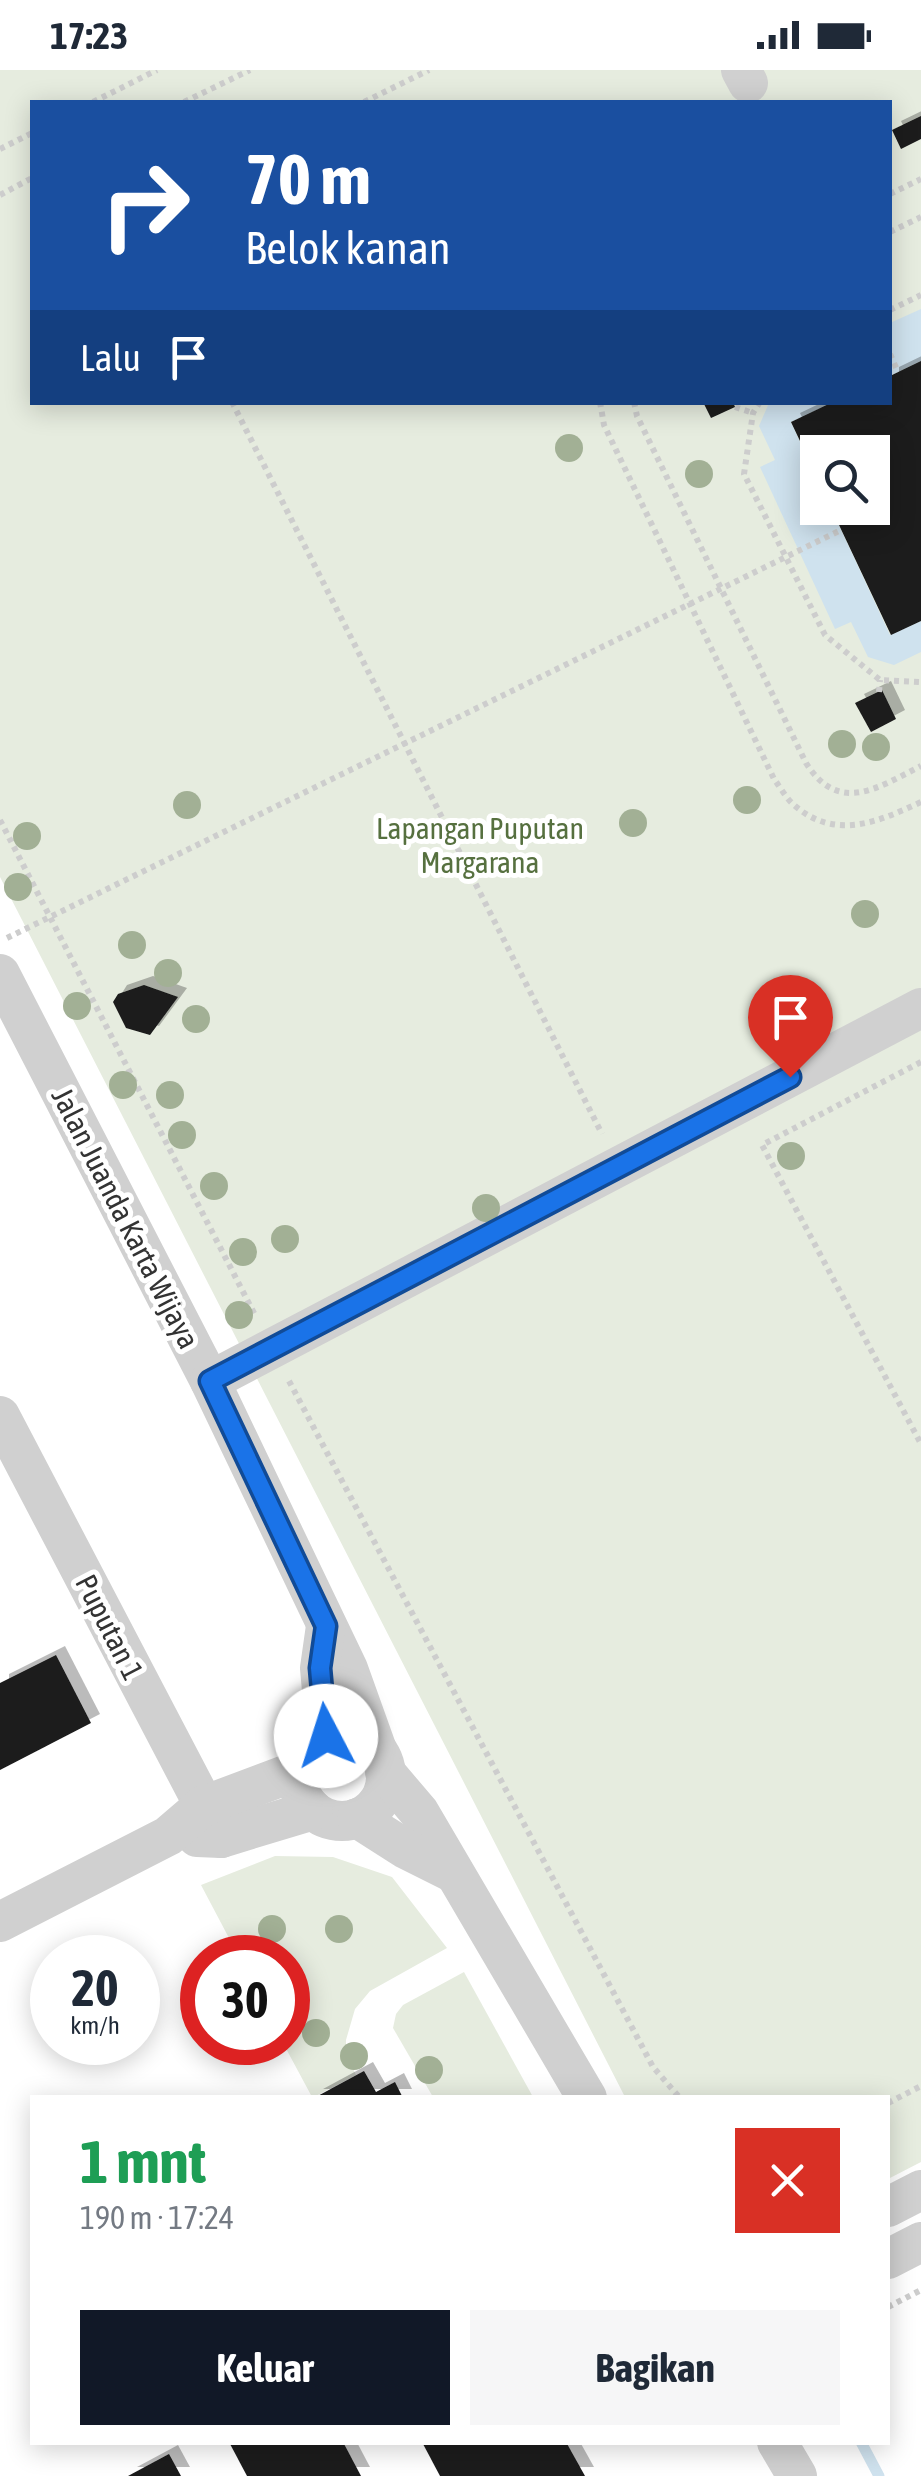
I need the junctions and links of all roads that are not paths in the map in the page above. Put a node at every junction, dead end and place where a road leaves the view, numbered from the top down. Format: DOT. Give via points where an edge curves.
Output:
graph roads {
  1 [pos="0,974"];
  2 [pos="921,1008"];
  3 [pos="210,1381"];
  4 [pos="0,1416"];
  5 [pos="326,1626"];
  6 [pos="326,1736"];
  7 [pos="381,1761"];
  8 [pos="299,1770"];
  9 [pos="313,1810"];
  10 [pos="357,1818"];
  11 [pos="212,1822"];
  12 [pos="454,1873"];
  13 [pos="0,1922"];
  14 [pos="586,2095"];
  15 [pos="921,2190"];
  16 [pos="890,2207"];
  17 [pos="921,2242"];
  18 [pos="890,2258"];
  19 [pos="780,2445"];
  20 [pos="796,2476"];
  1 -- 3 [label="street, Jalan Juanda Karta Wijaya"];
  2 -- 3 [label="street"];
  3 -- 5 [label="street, Jalan Juanda Karta Wijaya"];
  4 -- 11 [label="street, Puputan 1"];
  5 -- 6 [label="street" via="320,1668"];
  5 -- 7 [label="street, Jalan Juanda Karta Wijaya"];
  6 -- 7 [label="street" via="358,1736"];
  6 -- 8 [label="street" via="303,1756"];
  7 -- 10 [label="street" via="382,1795"];
  7 -- 12 [label="street, Jalan Juanda Karta Wijaya"];
  8 -- 9 [label="street" via="300,1792"];
  8 -- 11 [label="street"];
  9 -- 10 [label="street" via="334,1819"];
  9 -- 11 [label="street"];
  10 -- 12 [label="street"];
  11 -- 13 [label="street" via="168,1836"];
  12 -- 14 [label="street, Jalan Juanda Karta Wijaya"];
  15 -- 16 [label="street"];
  17 -- 18 [label="street"];
  19 -- 20 [label="street"];
}
